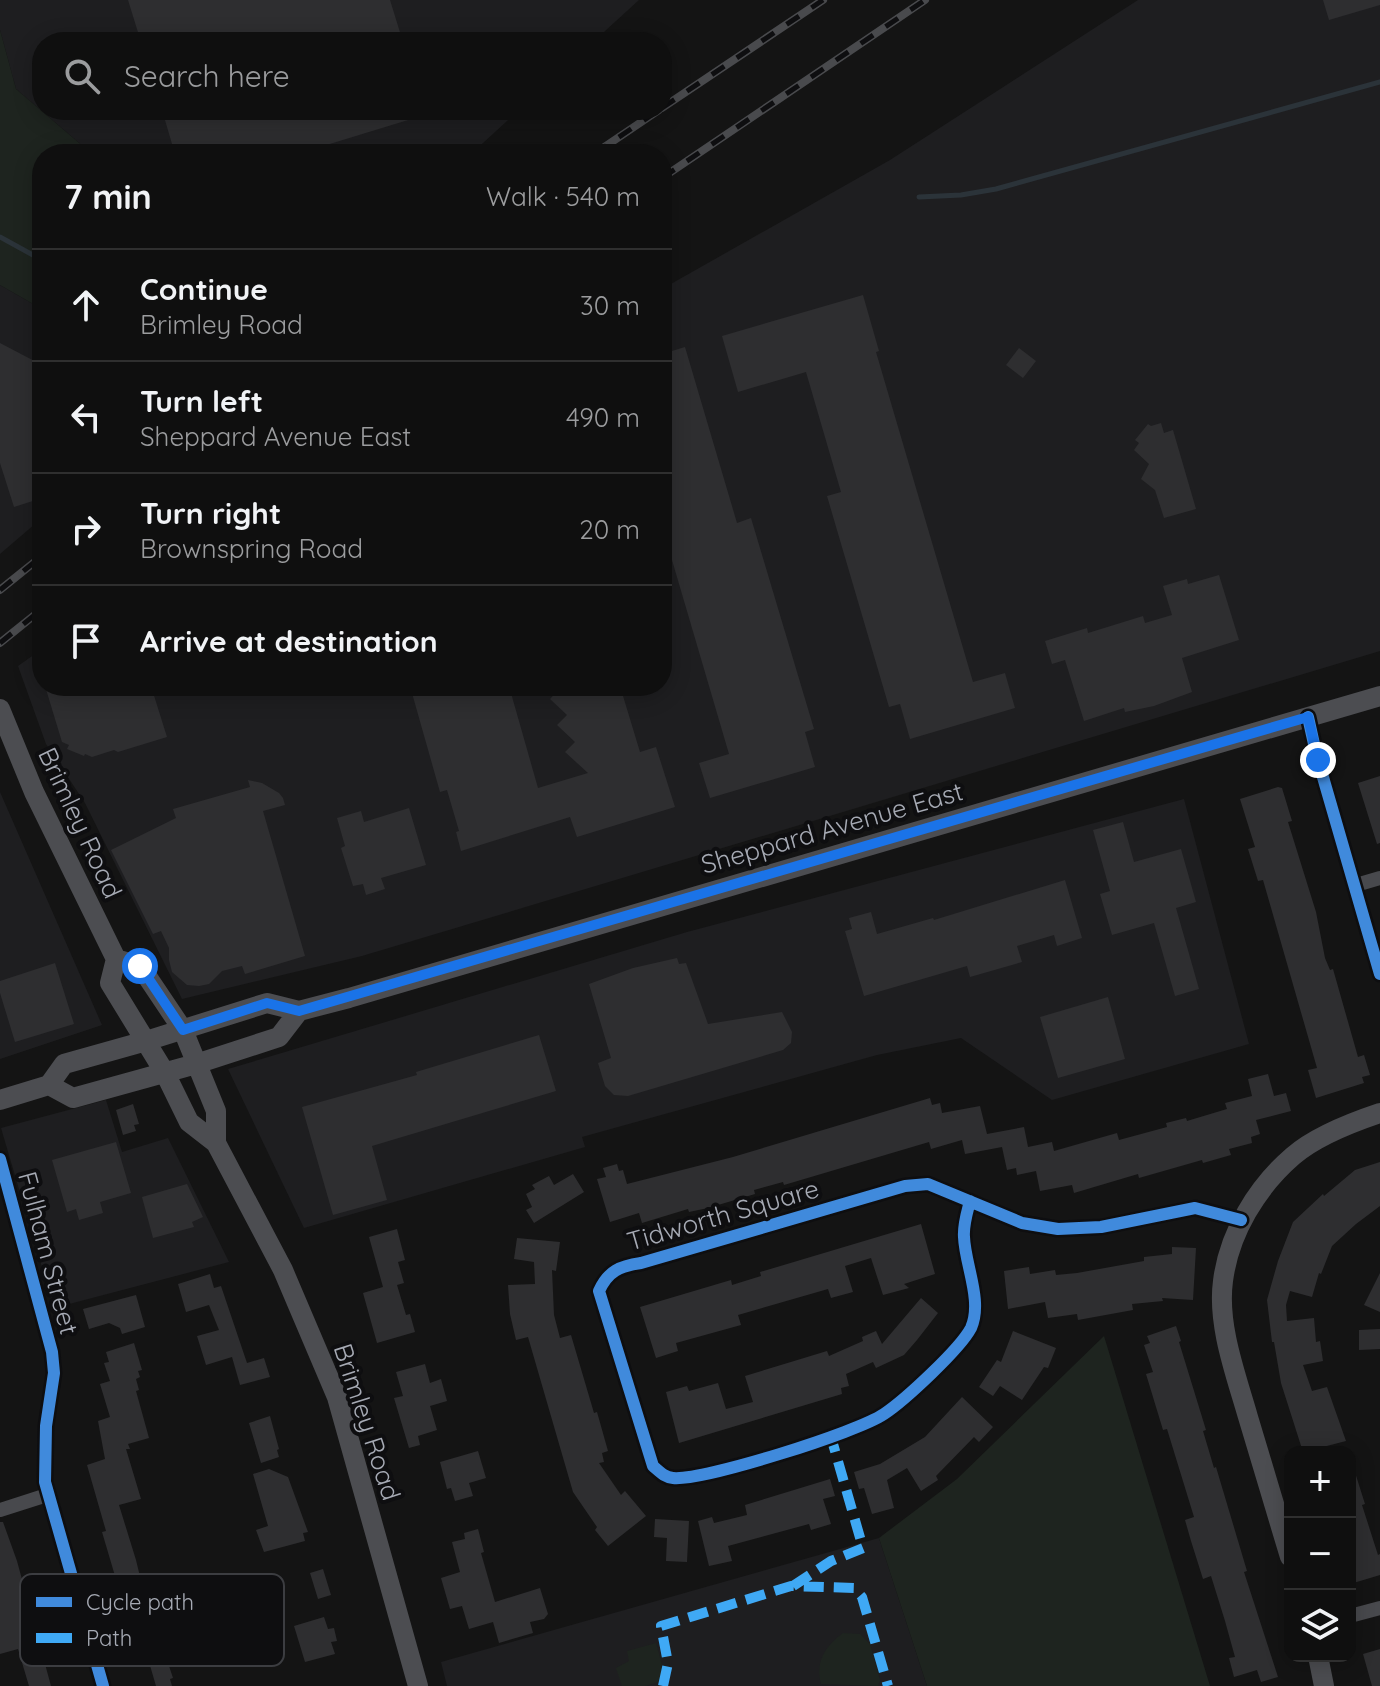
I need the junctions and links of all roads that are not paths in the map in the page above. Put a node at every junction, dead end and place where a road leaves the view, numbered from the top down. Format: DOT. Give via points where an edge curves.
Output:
graph roads {
  1 [pos="1380,696"];
  2 [pos="0,709"];
  3 [pos="1308,717"];
  4 [pos="1380,878"];
  5 [pos="1356,885"];
  6 [pos="116,959"];
  7 [pos="1380,974"];
  8 [pos="299,1011"];
  9 [pos="183,1030"];
  10 [pos="146,1041"];
  11 [pos="196,1064"];
  12 [pos="165,1073"];
  13 [pos="49,1085"];
  14 [pos="0,1100"];
  15 [pos="1380,1113"];
  16 [pos="216,1143"];
  17 [pos="0,1159"];
  18 [pos="970,1201"];
  19 [pos="1241,1220"];
  20 [pos="47,1495"];
  21 [pos="0,1510"];
  22 [pos="1284,1537"];
  23 [pos="70,1574"];
  24 [pos="1380,1608"];
  25 [pos="1356,1614"];
  26 [pos="1319,1662"];
  27 [pos="97,1666"];
  28 [pos="103,1686"];
  29 [pos="418,1686"];
  30 [pos="1324,1686"];
  1 -- 3 [label="main road, Sheppard Avenue East"];
  2 -- 6 [label="main road, Brimley Road" via="34,792"];
  3 -- 5 [label="street"];
  3 -- 8 [label="main road, Sheppard Avenue East"];
  4 -- 5 [label="street"];
  5 -- 7 [label="street"];
  6 -- 9 [label="main road, Brimley Road" via="140,966"];
  6 -- 10 [label="main road, Brimley Road" via="110,983"];
  8 -- 9 [label="main road, Sheppard Avenue East" via="267,1003"];
  8 -- 11 [label="main road" via="279,1037"];
  9 -- 10 [label="main road, Sheppard Avenue East"];
  9 -- 11 [label="main road, Brimley Road"];
  10 -- 12 [label="main road, Brimley Road"];
  10 -- 13 [label="main road, Sheppard Avenue East" via="64,1064"];
  11 -- 12 [label="main road"];
  11 -- 16 [label="main road, Brimley Road" via="216,1111"];
  12 -- 13 [label="main road" via="73,1098"];
  12 -- 16 [label="main road, Brimley Road" via="189,1122"];
  13 -- 14 [label="main road, Sheppard Avenue East"];
  15 -- 19 [label="main road" via="1295,1154"];
  16 -- 29 [label="main road, Brimley Road" via="283,1270 337,1397"];
  17 -- 20 [label="street, Fulham Street" via="52,1352"];
  18 -- 18 [label="street, Tidworth Square" via="928,1184 905,1186 612,1272 599,1291 653,1466 670,1478 699,1476 845,1432 883,1415 903,1399 956,1347 974,1321 964,1239"];
  18 -- 19 [label="street, Tidworth Square" via="1022,1223 1058,1229 1101,1227 1195,1208"];
  19 -- 22 [label="main road" via="1223,1282 1226,1342"];
  20 -- 21 [label="street"];
  20 -- 23 [label="street, Fulham Street"];
  24 -- 25 [label="street"];
  26 -- 30 [label="main road"];
  27 -- 28 [label="street, Fulham Street"];
}
